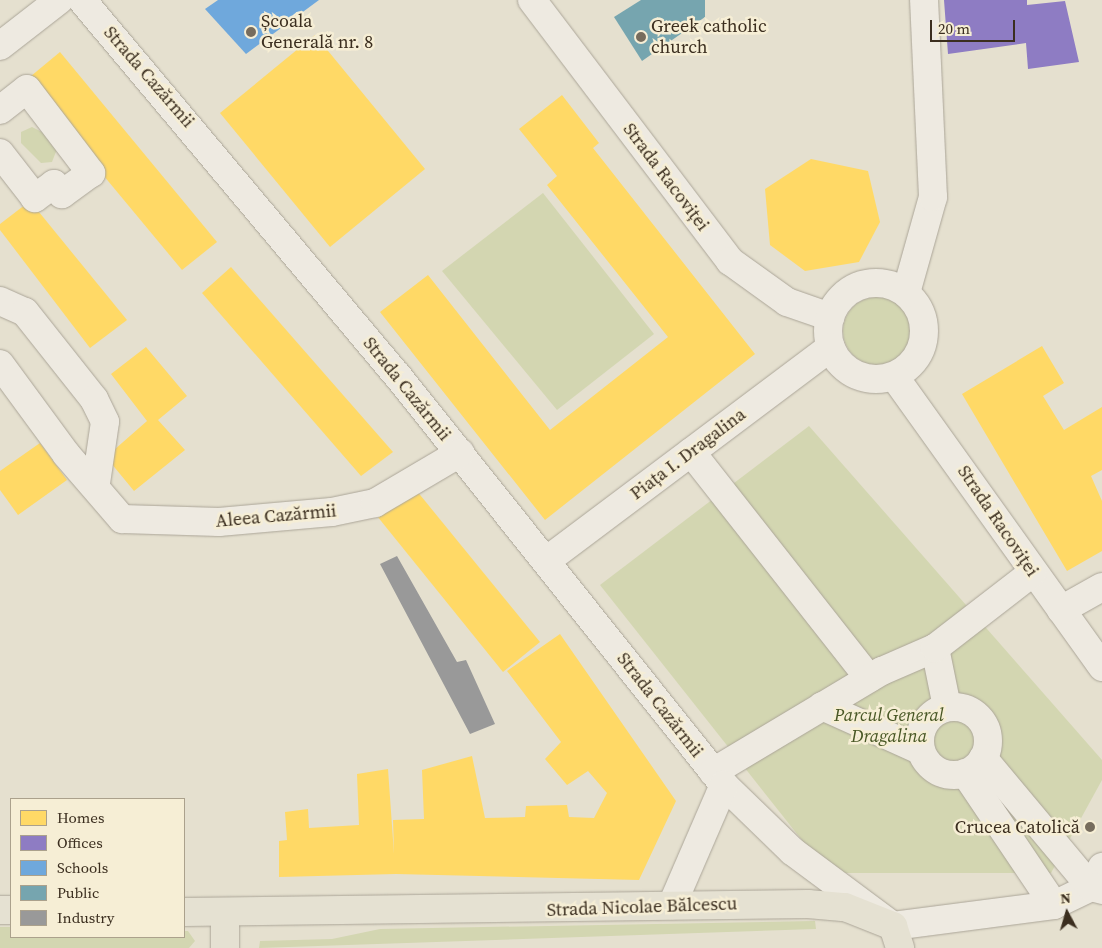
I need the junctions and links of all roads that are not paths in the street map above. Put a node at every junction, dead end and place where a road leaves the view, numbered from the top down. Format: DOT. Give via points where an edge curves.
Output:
graph roads {
  1 [pos="60,0"];
  2 [pos="82,0"];
  3 [pos="532,0"];
  4 [pos="924,0"];
  5 [pos="0,46"];
  6 [pos="0,110"];
  7 [pos="0,153"];
  8 [pos="906,293"];
  9 [pos="0,301"];
  10 [pos="830,316"];
  11 [pos="831,347"];
  12 [pos="0,364"];
  13 [pos="894,376"];
  14 [pos="691,452"];
  15 [pos="460,453"];
  16 [pos="96,484"];
  17 [pos="546,561"];
  18 [pos="1032,573"];
  19 [pos="1102,586"];
  20 [pos="1061,610"];
  21 [pos="935,648"];
  22 [pos="1102,666"];
  23 [pos="869,678"];
  24 [pos="822,706"];
  25 [pos="947,707"];
  26 [pos="920,750"];
  27 [pos="974,766"];
  28 [pos="718,778"];
  29 [pos="1098,881"];
  30 [pos="672,905"];
  31 [pos="1054,905"];
  32 [pos="185,912"];
  33 [pos="225,913"];
  34 [pos="897,937"];
  35 [pos="225,948"];
  1 -- 5 [label="street"];
  2 -- 15 [label="street, Strada Cazărmii" via="181,113"];
  3 -- 10 [label="street, Strada Racoviței" via="730,261 786,302"];
  4 -- 8 [label="street" via="933,197"];
  6 -- 7 [label="street" via="28,89 91,173 62,194 54,184 35,198"];
  8 -- 10 [label="street" via="892,286 862,285 837,302"];
  8 -- 13 [label="street" via="922,317 924,331 916,358"];
  9 -- 16 [label="street" via="25,312 94,399 105,422"];
  10 -- 11 [label="street"];
  11 -- 13 [label="street" via="838,360 863,377"];
  11 -- 14 [label="street, Piața I. Dragalina"];
  12 -- 16 [label="street, Aleea Cazărmii" via="66,454"];
  13 -- 18 [label="street, Strada Racoviței"];
  14 -- 17 [label="street, Piața I. Dragalina"];
  14 -- 23 [label="street"];
  15 -- 16 [label="street, Aleea Cazărmii" via="375,503 286,518 160,523 122,518"];
  15 -- 17 [label="street, Strada Cazărmii"];
  17 -- 28 [label="street, Strada Cazărmii"];
  18 -- 20 [label="street, Strada Racoviței"];
  18 -- 21 [label="street"];
  19 -- 20 [label="street"];
  20 -- 22 [label="street, Strada Racoviței"];
  21 -- 23 [label="street"];
  21 -- 25 [label="street"];
  23 -- 24 [label="street"];
  24 -- 26 [label="street"];
  24 -- 28 [label="street"];
  25 -- 26 [label="street" via="928,718"];
  25 -- 27 [label="street" via="958,706 978,717 988,736"];
  26 -- 27 [label="street" via="938,770"];
  27 -- 29 [label="street"];
  27 -- 31 [label="street"];
  28 -- 30 [label="street"];
  28 -- 34 [label="street, Strada Cazărmii" via="792,851"];
  29 -- 31 [label="street, Strada Nicolae Bălcescu"];
  30 -- 33 [label="main road, Strada Nicolae Bălcescu"];
  30 -- 34 [label="main road, Strada Nicolae Bălcescu" via="808,904 844,908"];
  31 -- 34 [label="street, Strada Nicolae Bălcescu"];
  32 -- 33 [label="main road, Strada Nicolae Bălcescu"];
  33 -- 35 [label="main road"];
}
